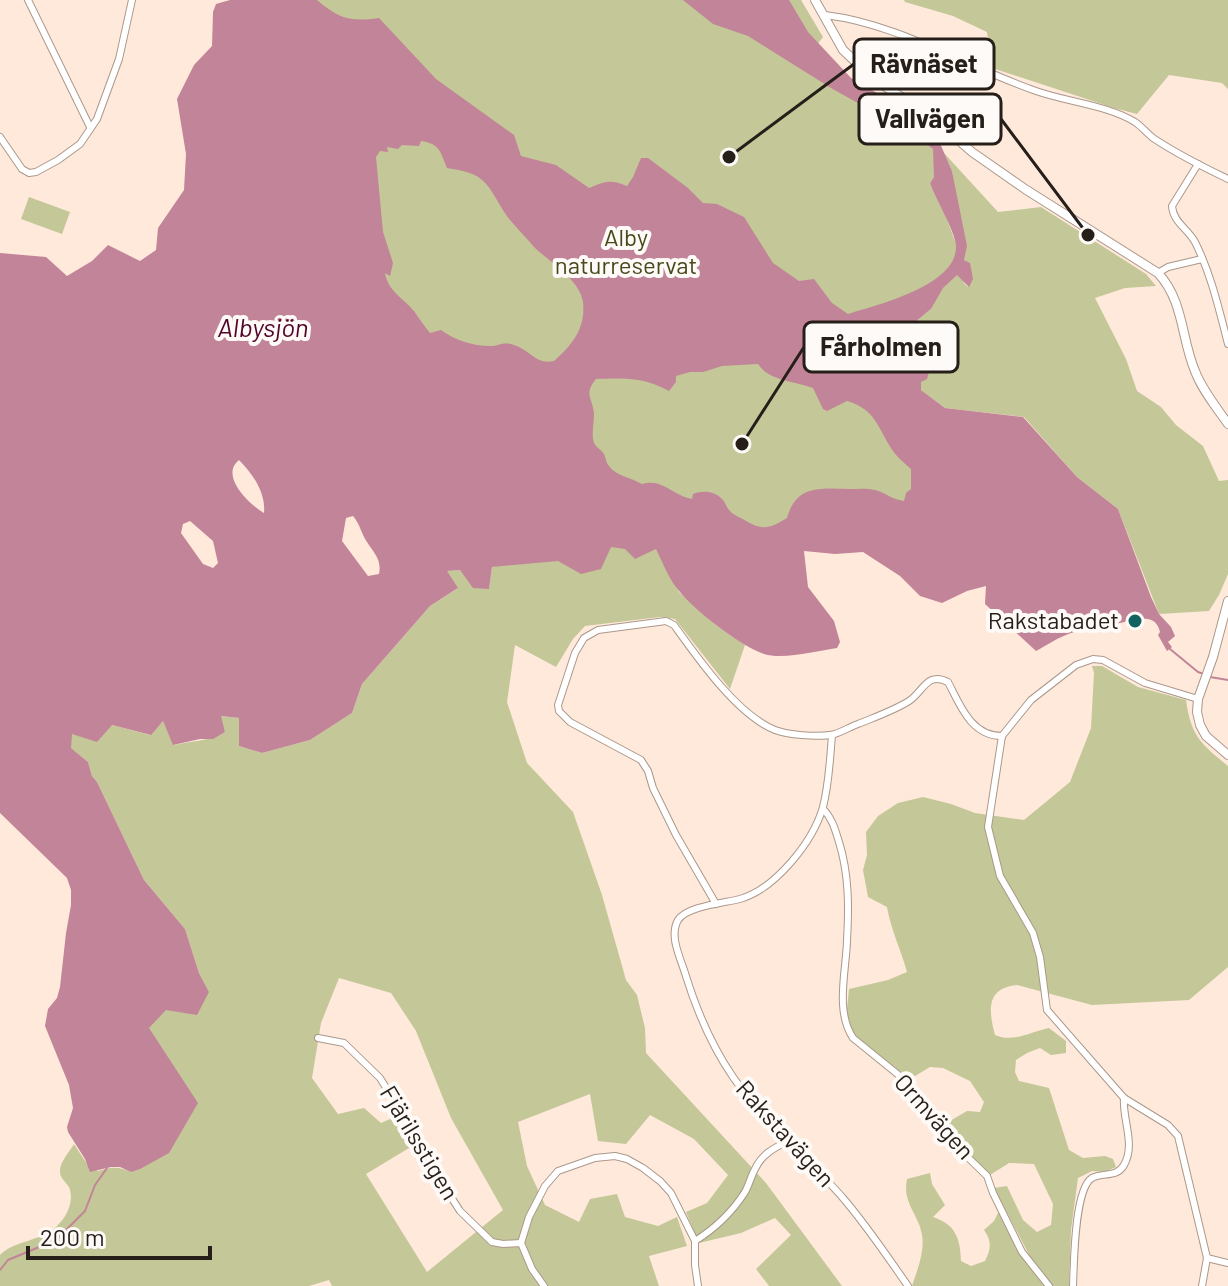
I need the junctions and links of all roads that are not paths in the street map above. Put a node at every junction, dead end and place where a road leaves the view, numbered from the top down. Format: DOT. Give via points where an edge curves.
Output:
graph roads {
  1 [pos="28,0"];
  2 [pos="132,0"];
  3 [pos="815,0"];
  4 [pos="825,15"];
  5 [pos="90,127"];
  6 [pos="0,137"];
  7 [pos="1198,164"];
  8 [pos="1228,179"];
  9 [pos="1202,259"];
  10 [pos="1158,273"];
  11 [pos="1228,344"];
  12 [pos="1228,424"];
  13 [pos="1228,601"];
  14 [pos="1198,699"];
  15 [pos="832,735"];
  16 [pos="1002,736"];
  17 [pos="1228,755"];
  18 [pos="823,809"];
  19 [pos="716,904"];
  20 [pos="318,1038"];
  21 [pos="1124,1098"];
  22 [pos="788,1141"];
  23 [pos="695,1241"];
  24 [pos="521,1243"];
  25 [pos="1207,1258"];
  26 [pos="1228,1263"];
  27 [pos="544,1286"];
  28 [pos="698,1286"];
  29 [pos="908,1286"];
  30 [pos="1049,1286"];
  31 [pos="1073,1286"];
  32 [pos="1202,1286"];
  1 -- 5 [label="street"];
  2 -- 5 [label="street" via="119,59"];
  3 -- 4 [label="street"];
  4 -- 7 [label="street" via="848,18 1044,94 1117,114"];
  4 -- 10 [label="street" via="843,50 875,80 1025,189"];
  5 -- 6 [label="street" via="80,144 29,173"];
  7 -- 8 [label="street"];
  7 -- 9 [label="street" via="1172,206"];
  9 -- 10 [label="street"];
  9 -- 11 [label="street"];
  10 -- 12 [label="street" via="1177,304 1195,373"];
  13 -- 14 [label="street"];
  14 -- 16 [label="street" via="1093,659 1076,665 1031,700"];
  14 -- 17 [label="street" via="1200,725"];
  15 -- 16 [label="street" via="912,700 938,679 948,682 972,725 984,734"];
  15 -- 18 [label="street, Rakstavägen"];
  15 -- 19 [label="street" via="775,730 748,713 666,621 598,630 584,638 560,693 559,711 641,760"];
  16 -- 21 [label="street" via="988,827 1000,876 1033,933 1043,965 1047,1010"];
  18 -- 19 [label="street, Rakstavägen" via="799,851 774,880 743,898"];
  18 -- 30 [label="street, Ormvägen" via="845,860 847,1029 906,1081 948,1138 987,1176 1022,1252"];
  19 -- 22 [label="street, Rakstavägen" via="693,910 677,922 674,936 682,966 709,1036 733,1077"];
  20 -- 24 [label="street, Fjärilsstigen" via="344,1043 380,1078 460,1211 492,1242"];
  21 -- 25 [label="street" via="1178,1136"];
  21 -- 31 [label="street" via="1126,1162 1084,1187"];
  22 -- 23 [label="street" via="768,1151 735,1206"];
  22 -- 29 [label="street, Rakstavägen" via="870,1229"];
  23 -- 24 [label="street" via="660,1181 615,1156 558,1171 529,1217"];
  23 -- 28 [label="street"];
  24 -- 27 [label="street"];
  25 -- 26 [label="street"];
  25 -- 32 [label="street"];
}
